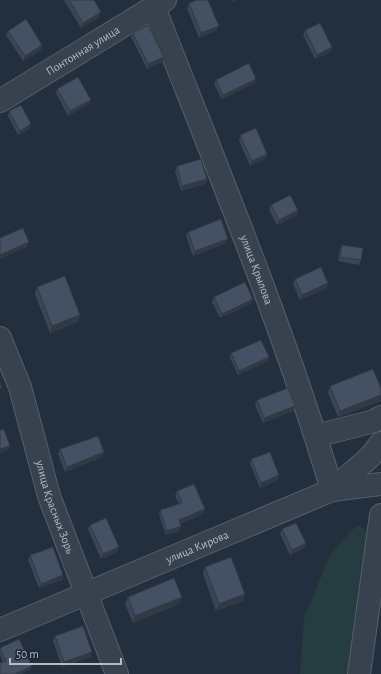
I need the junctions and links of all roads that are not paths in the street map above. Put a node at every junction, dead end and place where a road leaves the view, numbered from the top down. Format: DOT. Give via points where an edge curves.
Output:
graph roads {
  1 [pos="159,3"];
  2 [pos="0,101"];
  3 [pos="0,338"];
  4 [pos="381,417"];
  5 [pos="316,436"];
  6 [pos="381,443"];
  7 [pos="381,484"];
  8 [pos="332,490"];
  9 [pos="381,515"];
  10 [pos="88,594"];
  11 [pos="0,630"];
  12 [pos="117,674"];
  13 [pos="359,674"];
  1 -- 2 [label="street, Понтонная улица"];
  1 -- 5 [label="street, улица Крылова"];
  3 -- 10 [label="street, улица Красных Зорь" via="20,387 49,496"];
  4 -- 5 [label="street"];
  5 -- 8 [label="street, улица Крылова"];
  6 -- 8 [label="street, улица Кирова" via="370,457"];
  7 -- 8 [label="street"];
  8 -- 10 [label="street, улица Кирова"];
  9 -- 13 [label="street"];
  10 -- 11 [label="street, улица Кирова"];
  10 -- 12 [label="street, улица Красных Зорь"];
}
